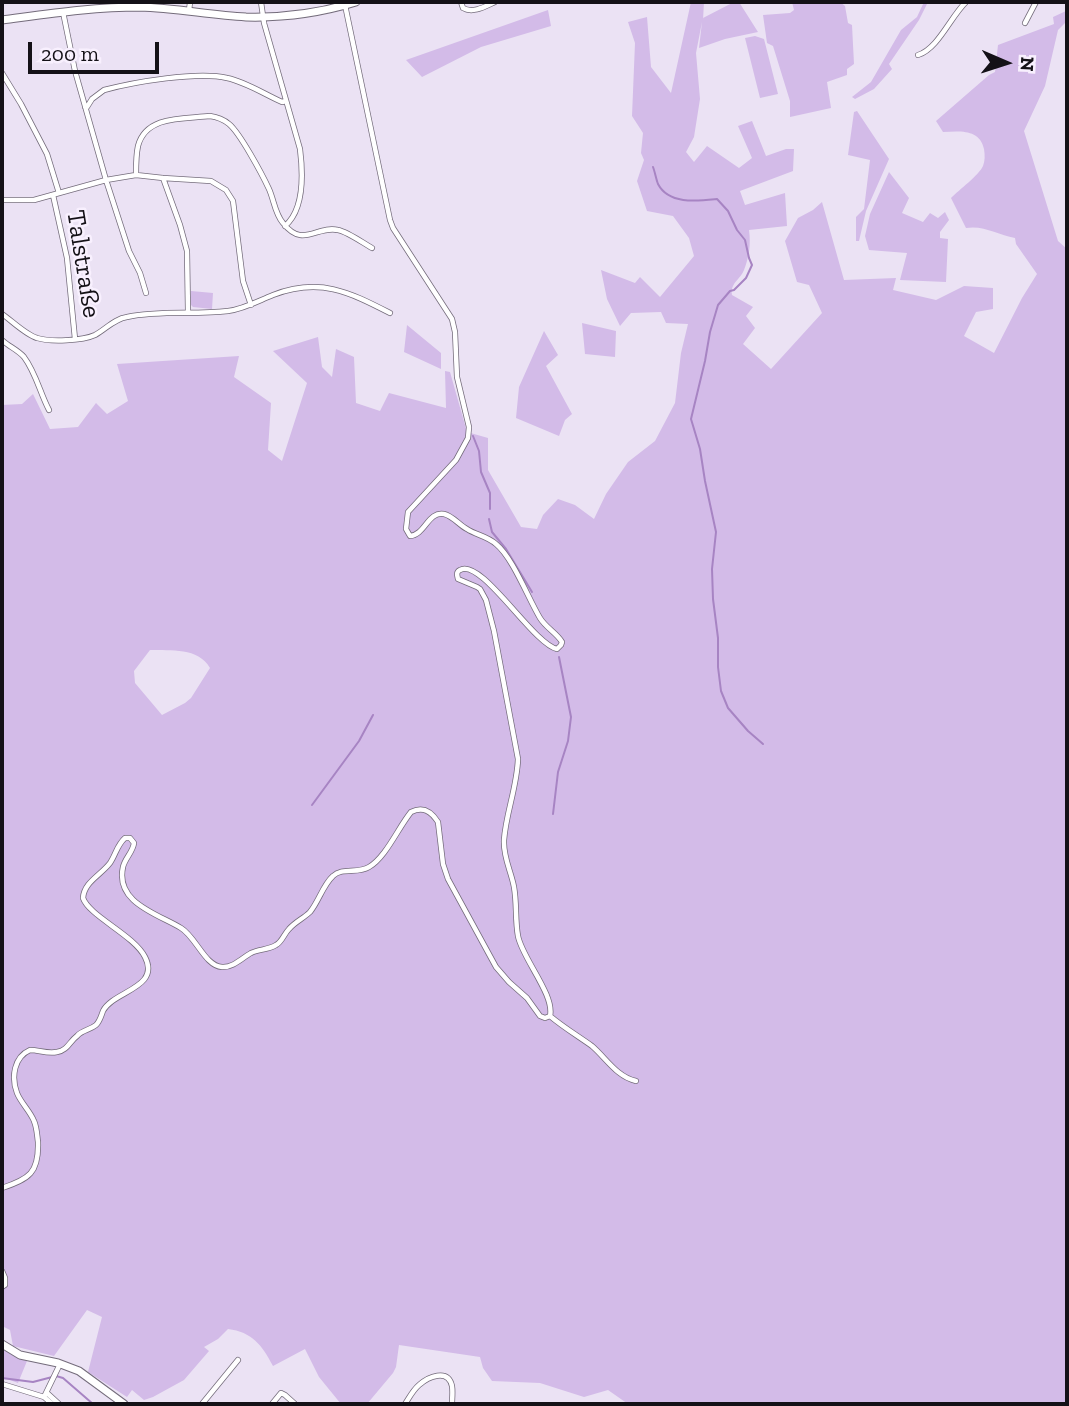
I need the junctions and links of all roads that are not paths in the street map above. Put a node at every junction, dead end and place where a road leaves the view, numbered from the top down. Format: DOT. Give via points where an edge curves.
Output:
graph roads {
  1 [pos="190,2"];
  2 [pos="261,2"];
  3 [pos="356,2"];
  4 [pos="461,2"];
  5 [pos="495,2"];
  6 [pos="966,2"];
  7 [pos="1036,2"];
  8 [pos="345,5"];
  9 [pos="190,11"];
  10 [pos="63,12"];
  11 [pos="263,17"];
  12 [pos="2,20"];
  13 [pos="1025,23"];
  14 [pos="918,55"];
  15 [pos="2,73"];
  16 [pos="286,101"];
  17 [pos="85,107"];
  18 [pos="136,175"];
  19 [pos="163,178"];
  20 [pos="106,180"];
  21 [pos="59,193"];
  22 [pos="53,195"];
  23 [pos="2,200"];
  24 [pos="285,226"];
  25 [pos="372,247"];
  26 [pos="146,293"];
  27 [pos="250,305"];
  28 [pos="188,312"];
  29 [pos="390,313"];
  30 [pos="2,314"];
  31 [pos="75,339"];
  32 [pos="2,340"];
  33 [pos="49,410"];
  34 [pos="550,1016"];
  35 [pos="636,1081"];
  36 [pos="2,1188"];
  37 [pos="2,1271"];
  38 [pos="2,1287"];
  39 [pos="2,1344"];
  40 [pos="238,1360"];
  41 [pos="60,1364"];
  42 [pos="2,1384"];
  43 [pos="45,1395"];
  44 [pos="52,1404"];
  45 [pos="60,1404"];
  46 [pos="124,1404"];
  47 [pos="202,1404"];
  48 [pos="272,1404"];
  49 [pos="295,1404"];
  50 [pos="405,1404"];
  51 [pos="452,1404"];
  1 -- 9 [label="street"];
  2 -- 11 [label="street"];
  3 -- 8 [label="main road"];
  4 -- 5 [label="street" via="468,11"];
  6 -- 14 [label="street" via="934,43"];
  7 -- 13 [label="street"];
  8 -- 11 [label="main road"];
  8 -- 34 [label="street" via="390,220 452,318 457,377 469,427 460,454 408,512 406,529 415,536 433,517 446,514 489,539 504,553 546,627 561,639 561,646 551,647 486,579 468,569 458,571 458,579 483,594 494,631 518,759 504,852 514,886 520,944 545,992"];
  9 -- 10 [label="main road" via="117,7"];
  9 -- 11 [label="main road"];
  10 -- 12 [label="main road"];
  10 -- 17 [label="street"];
  11 -- 16 [label="street"];
  15 -- 21 [label="street, Talstraße" via="47,154"];
  16 -- 17 [label="street" via="234,80 200,75 104,90"];
  16 -- 24 [label="street" via="302,167 300,198"];
  17 -- 20 [label="street"];
  18 -- 19 [label="street"];
  18 -- 20 [label="street"];
  18 -- 24 [label="street" via="137,148 152,126 160,121 216,117 232,126"];
  19 -- 27 [label="street" via="211,181 230,195"];
  19 -- 28 [label="street" via="187,251"];
  20 -- 21 [label="street"];
  20 -- 26 [label="street"];
  21 -- 22 [label="street"];
  22 -- 23 [label="street"];
  22 -- 31 [label="street, Talstraße" via="67,258"];
  24 -- 25 [label="street" via="301,235 338,230"];
  27 -- 28 [label="street"];
  27 -- 29 [label="street" via="289,290 328,287"];
  28 -- 31 [label="street" via="120,318 93,336"];
  30 -- 31 [label="street" via="35,338"];
  32 -- 33 [label="street" via="24,357"];
  34 -- 35 [label="street"];
  34 -- 36 [label="street" via="540,1016 489,957 448,879 438,822 426,810 411,812 369,867 332,876 310,911 278,944 223,967 202,954 186,932 149,913 130,896 123,871 134,843 130,838 123,840 83,898 88,908 141,952 148,963 146,976 136,988 109,1003 98,1023 65,1049 51,1053 30,1050 18,1058 16,1090 36,1125 38,1158 30,1175"];
  37 -- 38 [label="street"];
  39 -- 41 [label="main road" via="20,1355"];
  40 -- 47 [label="street"];
  41 -- 43 [label="street"];
  41 -- 46 [label="main road" via="79,1371"];
  42 -- 43 [label="street"];
  43 -- 44 [label="street"];
  43 -- 45 [label="street"];
  48 -- 49 [label="street" via="281,1393"];
  50 -- 51 [label="street" via="418,1386 442,1375 452,1383"];
}
